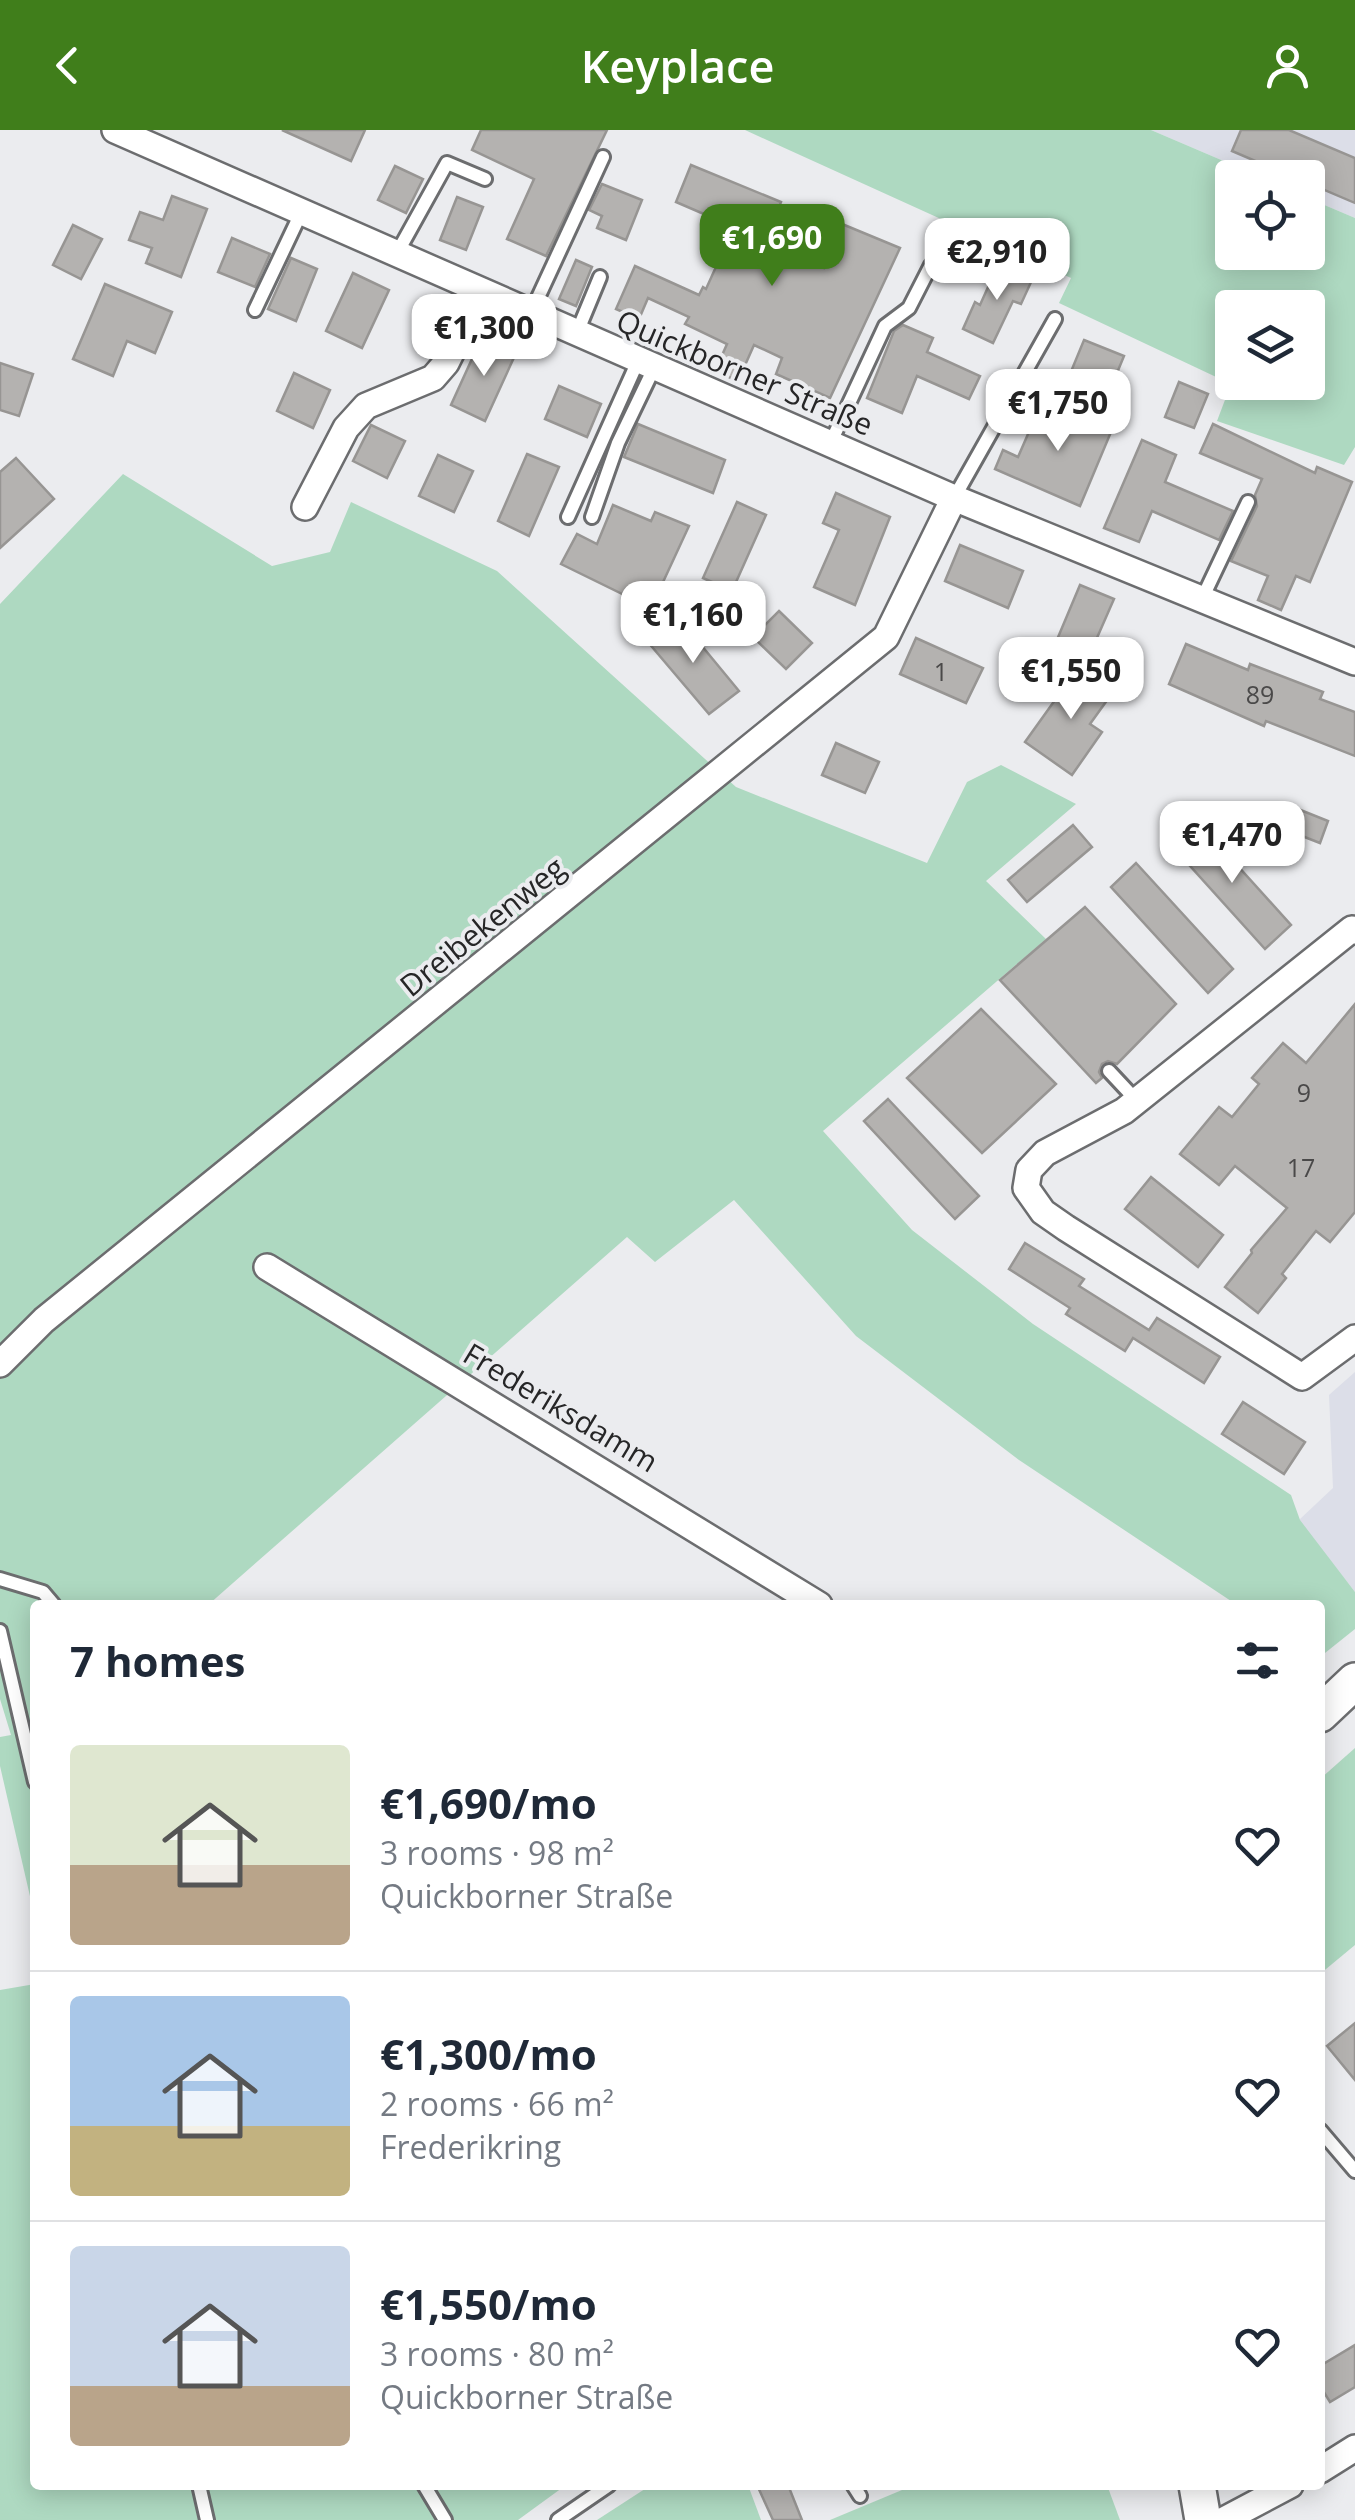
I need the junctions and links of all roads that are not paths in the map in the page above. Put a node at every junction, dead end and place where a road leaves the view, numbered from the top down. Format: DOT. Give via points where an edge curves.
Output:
graph roads {
  1 [pos="114,130"];
  2 [pos="602,157"];
  3 [pos="485,179"];
  4 [pos="301,213"];
  5 [pos="396,255"];
  6 [pos="932,264"];
  7 [pos="600,276"];
  8 [pos="481,293"];
  9 [pos="255,310"];
  10 [pos="530,315"];
  11 [pos="1055,319"];
  12 [pos="576,334"];
  13 [pos="646,365"];
  14 [pos="830,444"];
  15 [pos="954,498"];
  16 [pos="1248,502"];
  17 [pos="305,507"];
  18 [pos="568,517"];
  19 [pos="592,517"];
  20 [pos="1202,600"];
  21 [pos="1355,662"];
  22 [pos="1354,928"];
  23 [pos="1110,1071"];
  24 [pos="1138,1101"];
  25 [pos="267,1268"];
  26 [pos="1355,1338"];
  27 [pos="0,1364"];
  28 [pos="0,1578"];
  29 [pos="50,1600"];
  30 [pos="811,1600"];
  31 [pos="0,1631"];
  32 [pos="1355,1681"];
  33 [pos="1355,1698"];
  34 [pos="1325,1713"];
  35 [pos="1325,1715"];
  36 [pos="30,1760"];
  37 [pos="1325,2136"];
  38 [pos="1355,2171"];
  39 [pos="1355,2448"];
  40 [pos="1325,2467"];
  41 [pos="200,2490"];
  42 [pos="427,2490"];
  43 [pos="602,2490"];
  44 [pos="1198,2490"];
  45 [pos="1281,2490"];
  46 [pos="207,2520"];
  47 [pos="445,2520"];
  48 [pos="558,2520"];
  49 [pos="1203,2520"];
  50 [pos="1224,2520"];
  1 -- 4 [label="street, Quickborner Straße"];
  2 -- 10 [label="lane"];
  3 -- 5 [label="lane" via="447,163"];
  4 -- 5 [label="street, Quickborner Straße"];
  4 -- 9 [label="lane"];
  5 -- 8 [label="street, Quickborner Straße"];
  6 -- 14 [label="lane" via="909,308 886,326"];
  7 -- 12 [label="lane"];
  8 -- 10 [label="street, Quickborner Straße"];
  8 -- 17 [label="street" via="433,378 366,406 346,428"];
  10 -- 12 [label="street, Quickborner Straße"];
  11 -- 15 [label="lane"];
  12 -- 13 [label="street, Quickborner Straße"];
  13 -- 14 [label="street, Quickborner Straße"];
  13 -- 18 [label="lane"];
  13 -- 19 [label="lane"];
  14 -- 15 [label="street, Quickborner Straße"];
  15 -- 20 [label="street, Quickborner Straße"];
  15 -- 27 [label="street, Dreibekenweg" via="886,637 44,1320"];
  16 -- 20 [label="lane"];
  20 -- 21 [label="street, Quickborner Straße"];
  22 -- 24 [label="street"];
  23 -- 24 [label="lane"];
  24 -- 26 [label="street" via="1045,1152 1026,1188 1043,1212 1302,1378"];
  25 -- 30 [label="street, Frederiksdamm"];
  28 -- 29 [label="lane"];
  31 -- 36 [label="lane"];
  32 -- 34 [label="street"];
  33 -- 35 [label="street"];
  37 -- 38 [label="lane"];
  39 -- 40 [label="street"];
  41 -- 46 [label="lane"];
  42 -- 47 [label="lane"];
  43 -- 48 [label="lane"];
  44 -- 49 [label="street"];
  45 -- 50 [label="street"];
}
